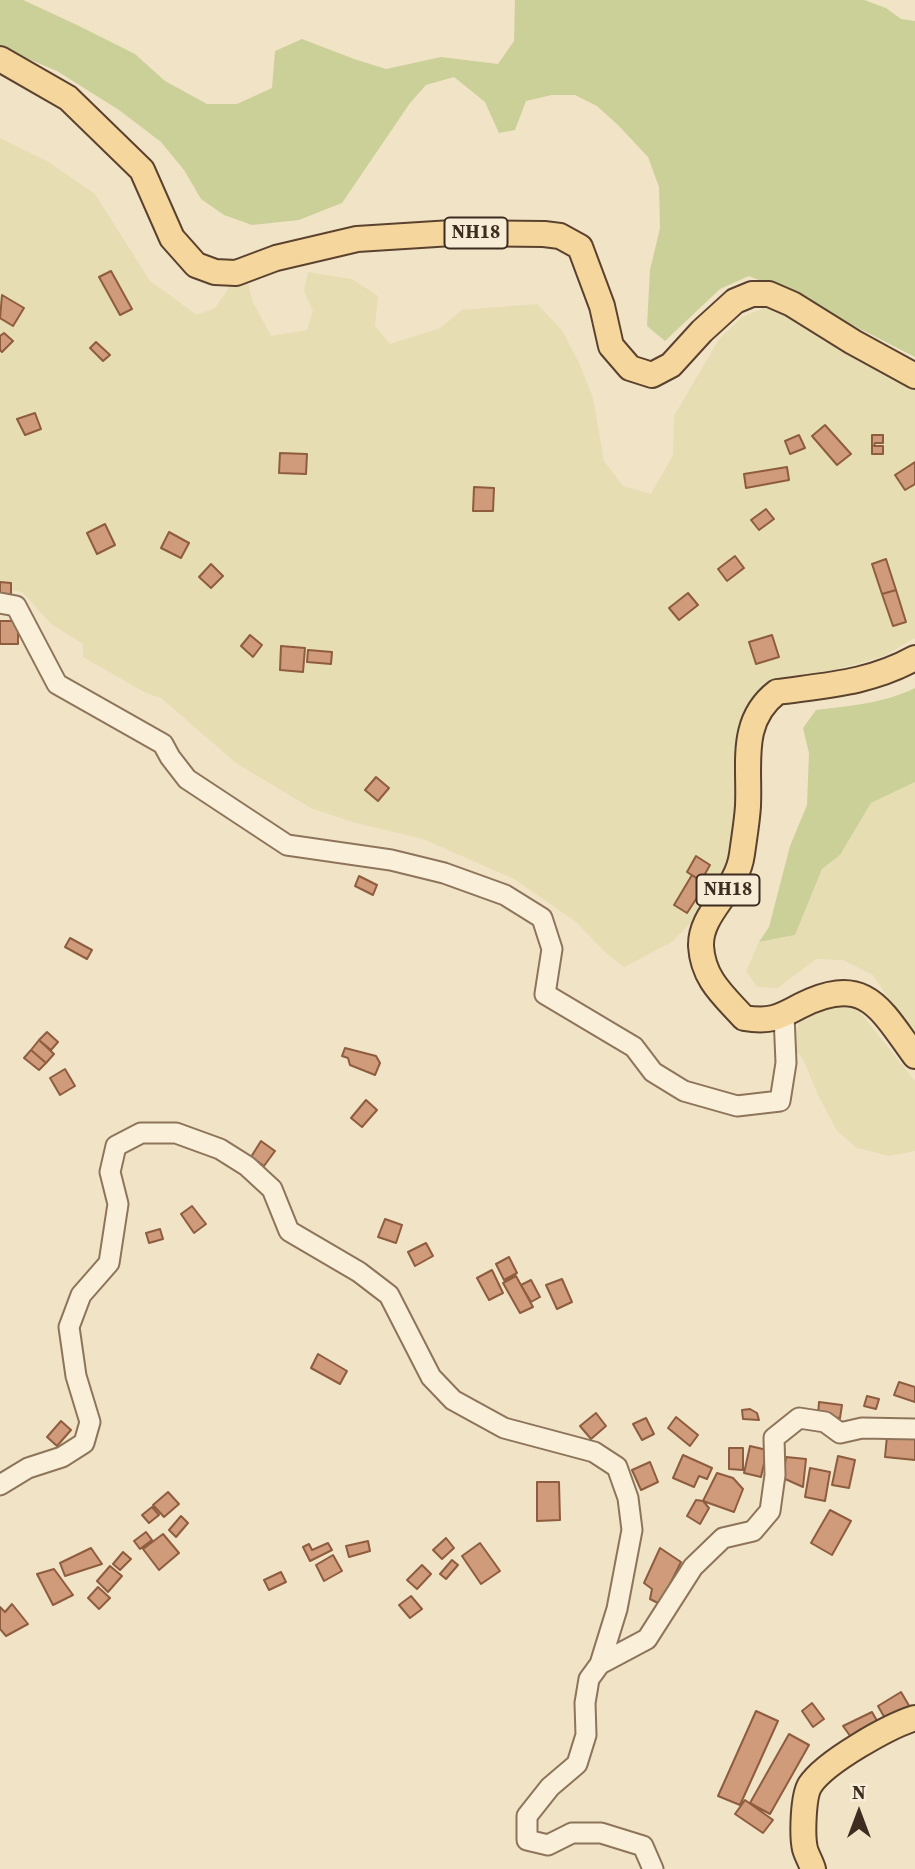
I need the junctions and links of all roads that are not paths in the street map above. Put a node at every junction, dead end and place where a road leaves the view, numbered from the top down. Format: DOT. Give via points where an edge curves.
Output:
graph roads {
  1 [pos="0,59"];
  2 [pos="915,376"];
  3 [pos="0,603"];
  4 [pos="915,658"];
  5 [pos="784,1015"];
  6 [pos="915,1056"];
  7 [pos="915,1429"];
  8 [pos="0,1485"];
  9 [pos="600,1664"];
  10 [pos="915,1718"];
  11 [pos="653,1869"];
  12 [pos="813,1869"];
  1 -- 2 [label="main road, NH18" via="68,98 142,170 172,238 195,265 215,272 236,273 276,258 357,239 452,233 560,236 580,247 611,346 630,368 652,375 670,365 734,301 769,294"];
  3 -- 5 [label="street" via="16,606 57,684 163,744 187,779 287,845 444,873 505,895 542,918 552,949 545,994 634,1047 653,1072 684,1091 737,1106 780,1101 786,1063"];
  4 -- 5 [label="main road, NH18" via="863,680 777,692 767,699 750,729 742,858 735,880 706,919 701,944 709,978 744,1018 769,1021"];
  5 -- 6 [label="main road, NH18" via="813,1000 843,992 857,994 880,1009"];
  7 -- 9 [label="street" via="862,1428 840,1433 825,1422 799,1418 774,1438 770,1511 753,1531 723,1538 693,1567 647,1639"];
  8 -- 9 [label="street" via="84,1443 90,1422 76,1376 69,1327 81,1296 109,1263 118,1205 110,1172 116,1146 141,1133 176,1133 220,1149 247,1166 272,1189 289,1231 389,1295 431,1377 453,1400 504,1428 594,1452 617,1467 628,1498 632,1530 617,1609"];
  9 -- 11 [label="street" via="589,1679 586,1735 577,1764 550,1787 527,1816 527,1840 548,1844 572,1833 601,1833 642,1846"];
  10 -- 12 [label="main road" via="867,1741 809,1786 803,1829"];
}
